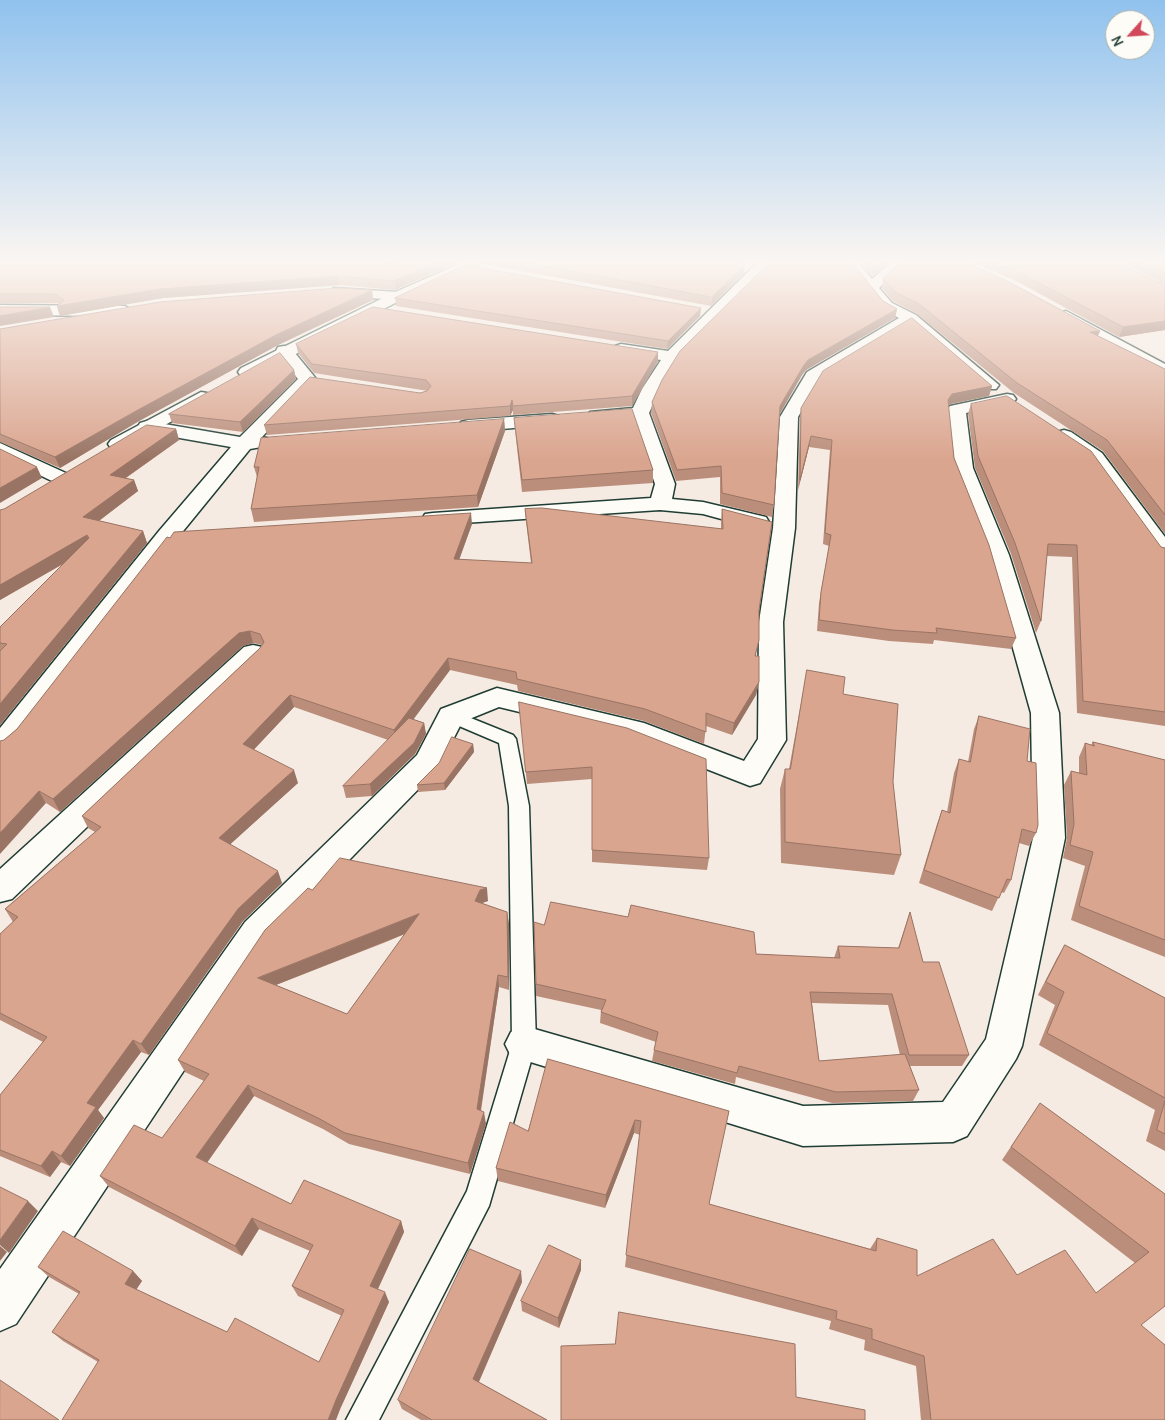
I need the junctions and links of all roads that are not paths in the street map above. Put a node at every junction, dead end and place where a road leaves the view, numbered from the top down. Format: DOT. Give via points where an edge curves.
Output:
graph roads {
  1 [pos="334,327"];
  2 [pos="702,327"];
  3 [pos="895,327"];
  4 [pos="922,327"];
  5 [pos="1085,327"];
  6 [pos="606,347"];
  7 [pos="284,351"];
  8 [pos="672,357"];
  9 [pos="1165,371"];
  10 [pos="233,380"];
  11 [pos="216,389"];
  12 [pos="640,413"];
  13 [pos="1047,425"];
  14 [pos="147,427"];
  15 [pos="452,427"];
  16 [pos="274,441"];
  17 [pos="244,444"];
  18 [pos="0,449"];
  19 [pos="100,455"];
  20 [pos="61,478"];
  21 [pos="660,504"];
  22 [pos="414,520"];
  23 [pos="784,528"];
  24 [pos="197,534"];
  25 [pos="167,536"];
  26 [pos="1165,553"];
  27 [pos="253,653"];
  28 [pos="451,716"];
  29 [pos="0,744"];
  30 [pos="0,889"];
  31 [pos="524,1044"];
  32 [pos="0,1308"];
  33 [pos="362,1420"];
  1 -- 7 [label="street"];
  2 -- 8 [label="street"];
  3 -- 23 [label="street" via="813,376 789,417"];
  4 -- 31 [label="street" via="1015,404 956,410 963,468 998,555 1045,713 1049,838 1003,1046 953,1122 803,1126"];
  5 -- 9 [label="street"];
  6 -- 8 [label="street"];
  7 -- 10 [label="street"];
  7 -- 17 [label="street" via="317,380"];
  8 -- 12 [label="street"];
  11 -- 14 [label="street"];
  12 -- 15 [label="street"];
  12 -- 21 [label="street" via="665,484"];
  13 -- 26 [label="street" via="1096,457"];
  14 -- 17 [label="street"];
  14 -- 19 [label="street"];
  16 -- 17 [label="street"];
  17 -- 25 [label="street"];
  18 -- 20 [label="street"];
  21 -- 22 [label="street"];
  21 -- 23 [label="street" via="703,508"];
  23 -- 28 [label="street" via="771,622 772,740 750,775 634,730 497,697"];
  24 -- 25 [label="street"];
  25 -- 29 [label="street"];
  27 -- 30 [label="street"];
  28 -- 31 [label="lane" via="507,739 519,806"];
  28 -- 32 [label="street" via="428,762 257,932"];
  31 -- 33 [label="lane" via="479,1196"];
}
